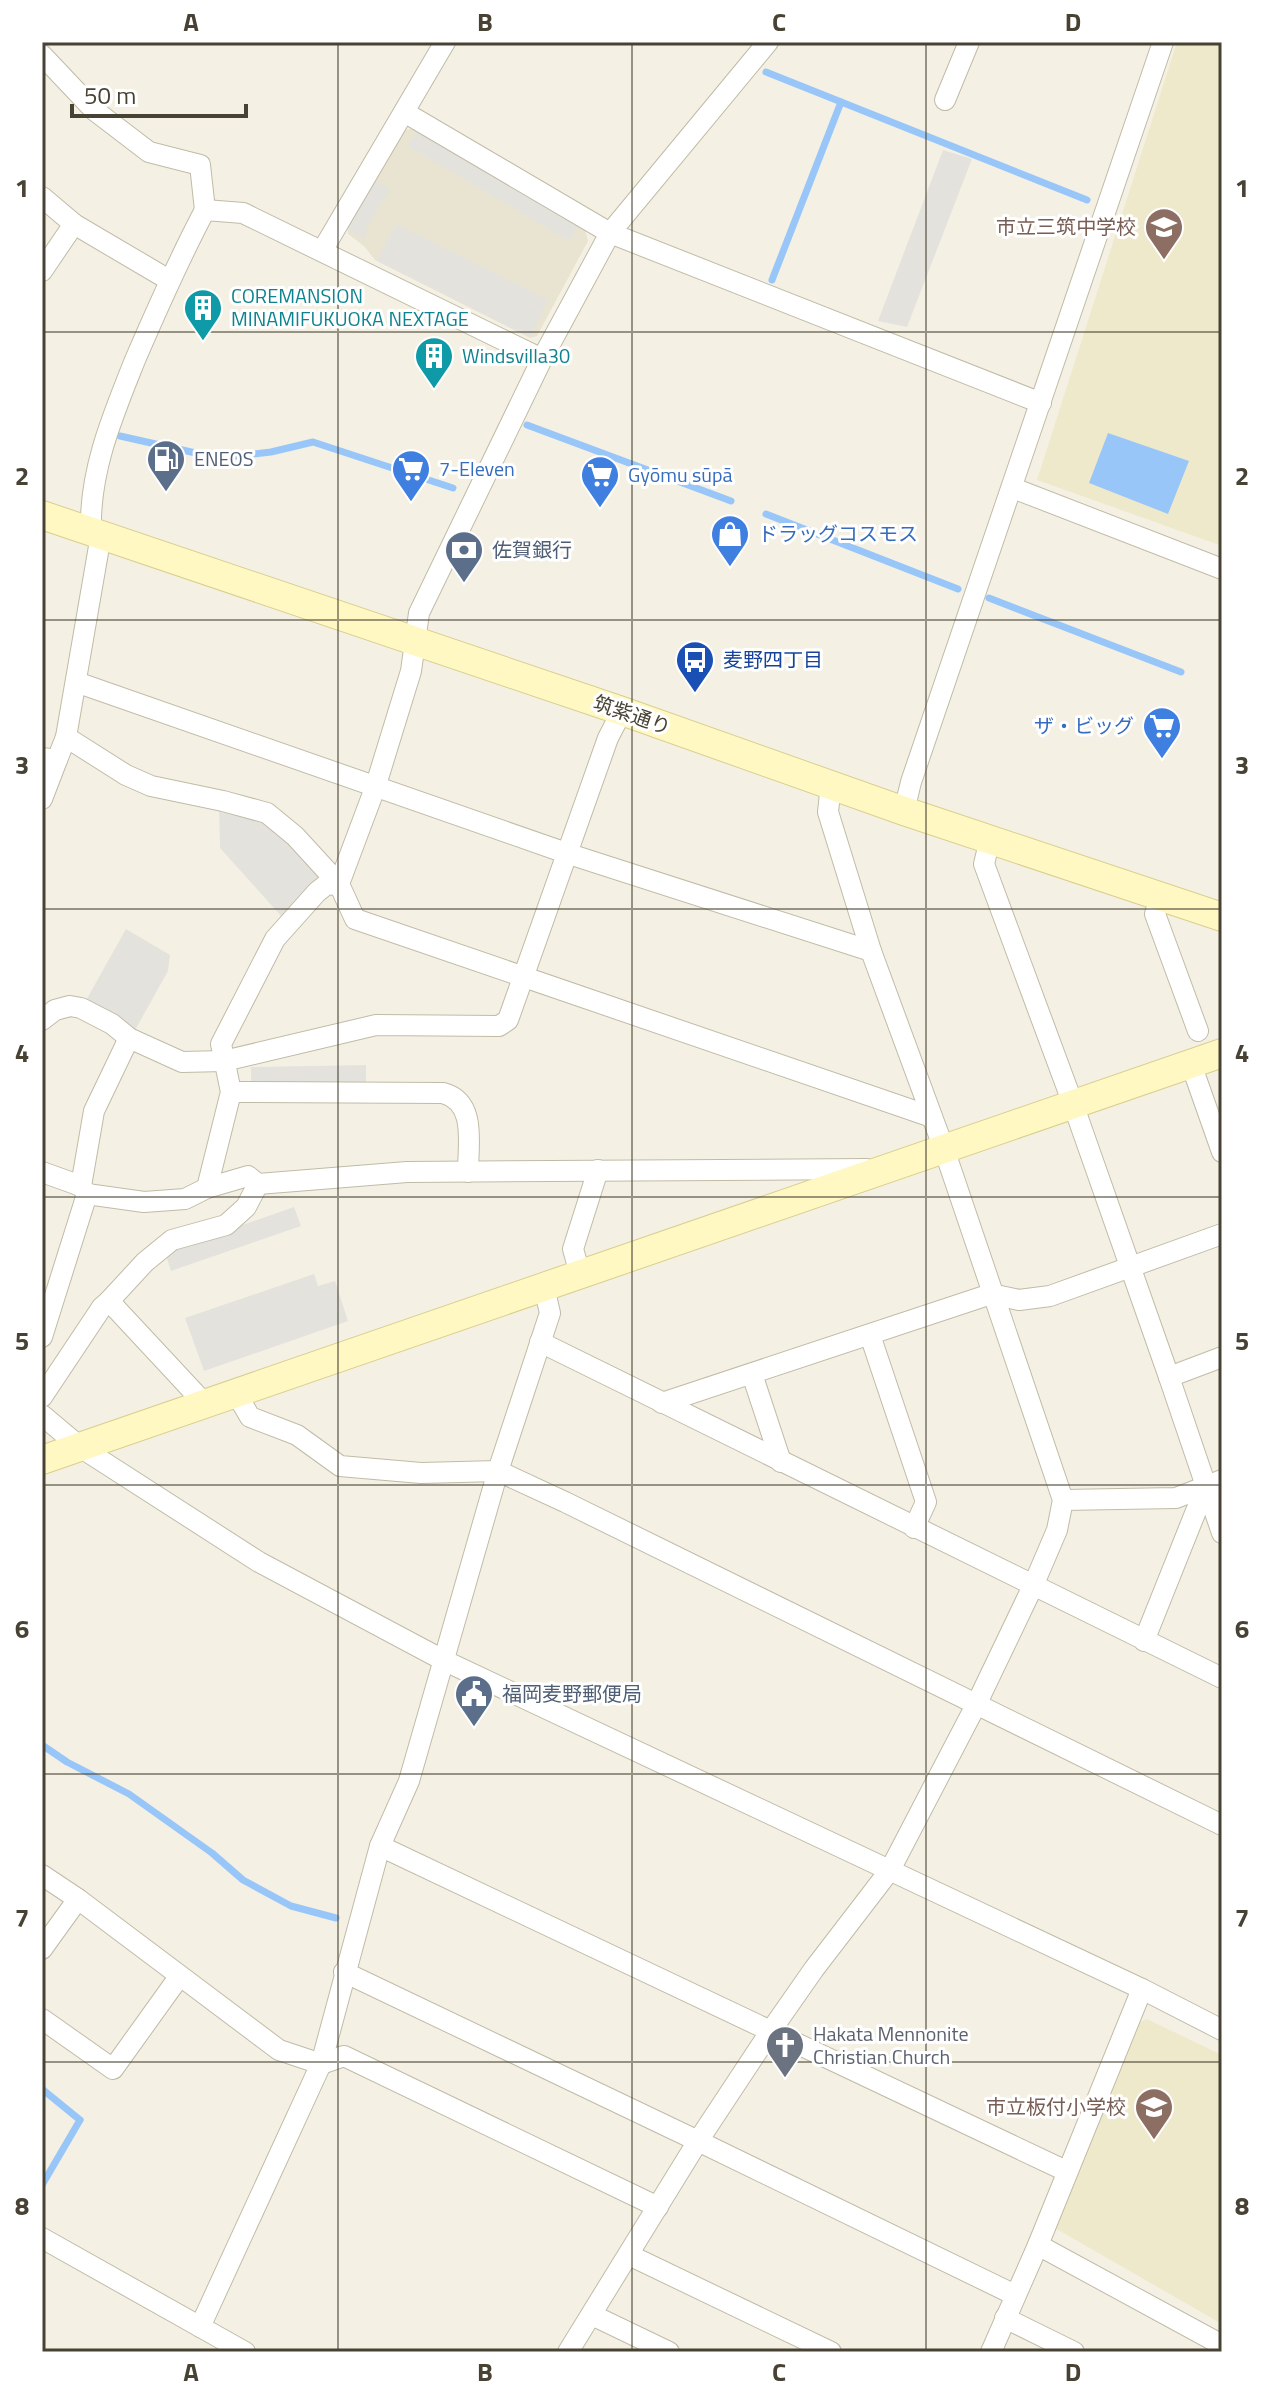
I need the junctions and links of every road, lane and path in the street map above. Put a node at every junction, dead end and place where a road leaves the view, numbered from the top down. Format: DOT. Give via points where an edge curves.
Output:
graph roads {
  1 [pos="445,42"];
  2 [pos="768,42"];
  3 [pos="969,42"];
  4 [pos="1163,42"];
  5 [pos="42,55"];
  6 [pos="945,100"];
  7 [pos="404,112"];
  8 [pos="42,197"];
  9 [pos="205,210"];
  10 [pos="74,224"];
  11 [pos="610,233"];
  12 [pos="322,251"];
  13 [pos="42,271"];
  14 [pos="169,280"];
  15 [pos="542,359"];
  16 [pos="1041,403"];
  17 [pos="1013,488"];
  18 [pos="42,515"];
  19 [pos="96,533"];
  20 [pos="1222,569"];
  21 [pos="415,642"];
  22 [pos="76,682"];
  23 [pos="622,711"];
  24 [pos="66,737"];
  25 [pos="49,759"];
  26 [pos="831,784"];
  27 [pos="375,788"];
  28 [pos="42,799"];
  29 [pos="904,811"];
  30 [pos="990,839"];
  31 [pos="569,854"];
  32 [pos="339,884"];
  33 [pos="1161,895"];
  34 [pos="1222,917"];
  35 [pos="871,951"];
  36 [pos="524,976"];
  37 [pos="42,1020"];
  38 [pos="1198,1031"];
  39 [pos="129,1038"];
  40 [pos="1222,1053"];
  41 [pos="224,1061"];
  42 [pos="1191,1064"];
  43 [pos="231,1092"];
  44 [pos="1073,1104"];
  45 [pos="932,1117"];
  46 [pos="944,1149"];
  47 [pos="1222,1152"];
  48 [pos="886,1169"];
  49 [pos="598,1170"];
  50 [pos="42,1172"];
  51 [pos="468,1172"];
  52 [pos="258,1184"];
  53 [pos="207,1188"];
  54 [pos="84,1190"];
  55 [pos="1222,1234"];
  56 [pos="1129,1268"];
  57 [pos="580,1274"];
  58 [pos="544,1287"];
  59 [pos="991,1294"];
  60 [pos="109,1301"];
  61 [pos="870,1335"];
  62 [pos="42,1337"];
  63 [pos="540,1342"];
  64 [pos="1222,1357"];
  65 [pos="752,1374"];
  66 [pos="1169,1377"];
  67 [pos="236,1393"];
  68 [pos="42,1397"];
  69 [pos="204,1403"];
  70 [pos="662,1403"];
  71 [pos="42,1415"];
  72 [pos="80,1447"];
  73 [pos="42,1460"];
  74 [pos="781,1462"];
  75 [pos="498,1471"];
  76 [pos="1214,1483"];
  77 [pos="1063,1500"];
  78 [pos="914,1528"];
  79 [pos="1222,1533"];
  80 [pos="1033,1586"];
  81 [pos="1144,1641"];
  82 [pos="443,1660"];
  83 [pos="1222,1678"];
  84 [pos="976,1705"];
  85 [pos="1222,1825"];
  86 [pos="380,1846"];
  87 [pos="890,1870"];
  88 [pos="42,1875"];
  89 [pos="78,1899"];
  90 [pos="42,1949"];
  91 [pos="344,1972"];
  92 [pos="179,1977"];
  93 [pos="1142,1989"];
  94 [pos="42,2019"];
  95 [pos="1222,2030"];
  96 [pos="770,2032"];
  97 [pos="321,2064"];
  98 [pos="698,2141"];
  99 [pos="1066,2171"];
  100 [pos="658,2207"];
  101 [pos="42,2238"];
  102 [pos="1038,2245"];
  103 [pos="629,2255"];
  104 [pos="1015,2295"];
  105 [pos="592,2315"];
  106 [pos="1005,2318"];
  107 [pos="200,2327"];
  108 [pos="1222,2345"];
  109 [pos="245,2352"];
  110 [pos="568,2352"];
  111 [pos="669,2352"];
  112 [pos="831,2352"];
  113 [pos="991,2352"];
  114 [pos="1074,2352"];
  1 -- 7 [label="street"];
  2 -- 11 [label="street"];
  3 -- 6 [label="street"];
  4 -- 16 [label="street"];
  5 -- 9 [label="street" via="94,110 149,152 200,165"];
  7 -- 11 [label="street"];
  7 -- 12 [label="street"];
  8 -- 10 [label="street"];
  9 -- 12 [label="street" via="243,213"];
  9 -- 14 [label="street"];
  10 -- 13 [label="street"];
  10 -- 14 [label="street"];
  11 -- 15 [label="street"];
  11 -- 16 [label="street"];
  12 -- 15 [label="street"];
  14 -- 19 [label="street" via="107,429 90,503"];
  15 -- 21 [label="street" via="419,613"];
  16 -- 17 [label="street"];
  17 -- 20 [label="street"];
  17 -- 29 [label="street"];
  18 -- 19 [label="street, 筑紫通り"];
  19 -- 21 [label="street, 筑紫通り"];
  19 -- 22 [label="street"];
  21 -- 23 [label="street, 筑紫通り"];
  21 -- 27 [label="street"];
  22 -- 24 [label="street"];
  22 -- 27 [label="street"];
  23 -- 26 [label="street, 筑紫通り"];
  23 -- 31 [label="street"];
  24 -- 25 [label="street"];
  24 -- 32 [label="street" via="151,786 267,813"];
  25 -- 28 [label="street"];
  26 -- 29 [label="street, 筑紫通り"];
  26 -- 35 [label="street" via="828,812"];
  27 -- 31 [label="street"];
  27 -- 32 [label="street"];
  29 -- 30 [label="street, 筑紫通り"];
  30 -- 33 [label="street, 筑紫通り"];
  30 -- 44 [label="street" via="984,864"];
  31 -- 35 [label="street"];
  31 -- 36 [label="street"];
  32 -- 36 [label="street" via="355,919"];
  32 -- 41 [label="street" via="317,892 275,939 221,1044"];
  33 -- 34 [label="street, 筑紫通り"];
  33 -- 38 [label="street" via="1155,914"];
  35 -- 45 [label="street"];
  36 -- 41 [label="street" via="508,1020 499,1026 376,1025"];
  36 -- 45 [label="street"];
  37 -- 39 [label="street" via="55,1010 81,1008"];
  39 -- 41 [label="street" via="182,1062"];
  39 -- 54 [label="street" via="94,1111"];
  40 -- 42 [label="street"];
  41 -- 43 [label="street"];
  42 -- 44 [label="street"];
  42 -- 47 [label="street"];
  43 -- 51 [label="street" via="454,1096 468,1117"];
  43 -- 53 [label="street"];
  44 -- 46 [label="street"];
  44 -- 56 [label="street"];
  45 -- 46 [label="street"];
  46 -- 48 [label="street"];
  46 -- 59 [label="street"];
  48 -- 49 [label="street"];
  48 -- 57 [label="street"];
  49 -- 51 [label="street"];
  49 -- 57 [label="street" via="573,1249"];
  50 -- 54 [label="street"];
  51 -- 52 [label="street"];
  52 -- 53 [label="street" via="248,1176"];
  52 -- 60 [label="street" via="246,1207 226,1225 172,1240"];
  53 -- 54 [label="street" via="185,1199 144,1202"];
  54 -- 62 [label="street"];
  55 -- 56 [label="street"];
  56 -- 59 [label="street" via="1050,1296 1019,1300"];
  56 -- 66 [label="street"];
  57 -- 58 [label="street"];
  58 -- 63 [label="street" via="550,1313"];
  58 -- 67 [label="street"];
  59 -- 61 [label="street"];
  59 -- 77 [label="street"];
  60 -- 68 [label="street"];
  60 -- 69 [label="street"];
  61 -- 65 [label="street"];
  61 -- 78 [label="street" via="926,1502"];
  63 -- 70 [label="street"];
  63 -- 75 [label="street"];
  64 -- 66 [label="street"];
  65 -- 70 [label="street"];
  65 -- 74 [label="street"];
  66 -- 76 [label="street"];
  67 -- 69 [label="street"];
  67 -- 75 [label="street" via="250,1417 297,1435 340,1466 421,1473"];
  69 -- 72 [label="street"];
  70 -- 74 [label="street"];
  71 -- 72 [label="street"];
  72 -- 73 [label="street"];
  72 -- 82 [label="street" via="259,1562"];
  74 -- 78 [label="street"];
  75 -- 82 [label="street"];
  75 -- 84 [label="street"];
  76 -- 77 [label="street" via="1176,1498"];
  76 -- 79 [label="street"];
  76 -- 81 [label="street"];
  77 -- 80 [label="street" via="1057,1530"];
  78 -- 80 [label="street"];
  80 -- 81 [label="street"];
  80 -- 84 [label="street"];
  81 -- 83 [label="street"];
  82 -- 86 [label="street" via="409,1781"];
  82 -- 87 [label="street"];
  84 -- 85 [label="street"];
  84 -- 87 [label="street"];
  86 -- 91 [label="street"];
  86 -- 96 [label="street"];
  87 -- 93 [label="street"];
  87 -- 96 [label="street"];
  88 -- 89 [label="street"];
  89 -- 90 [label="street"];
  89 -- 92 [label="street"];
  91 -- 97 [label="street"];
  91 -- 98 [label="street"];
  92 -- 94 [label="street" via="113,2069"];
  92 -- 97 [label="street" via="279,2050"];
  93 -- 95 [label="street"];
  93 -- 99 [label="street"];
  96 -- 98 [label="street"];
  96 -- 99 [label="street"];
  97 -- 100 [label="street" via="344,2056"];
  97 -- 107 [label="street"];
  98 -- 100 [label="street"];
  98 -- 104 [label="street"];
  99 -- 102 [label="street"];
  100 -- 103 [label="street"];
  101 -- 107 [label="street"];
  102 -- 104 [label="street"];
  102 -- 108 [label="street"];
  103 -- 105 [label="street"];
  103 -- 112 [label="street"];
  104 -- 106 [label="street"];
  105 -- 110 [label="street"];
  105 -- 111 [label="street"];
  106 -- 113 [label="street"];
  106 -- 114 [label="street"];
  107 -- 109 [label="street"];
}
